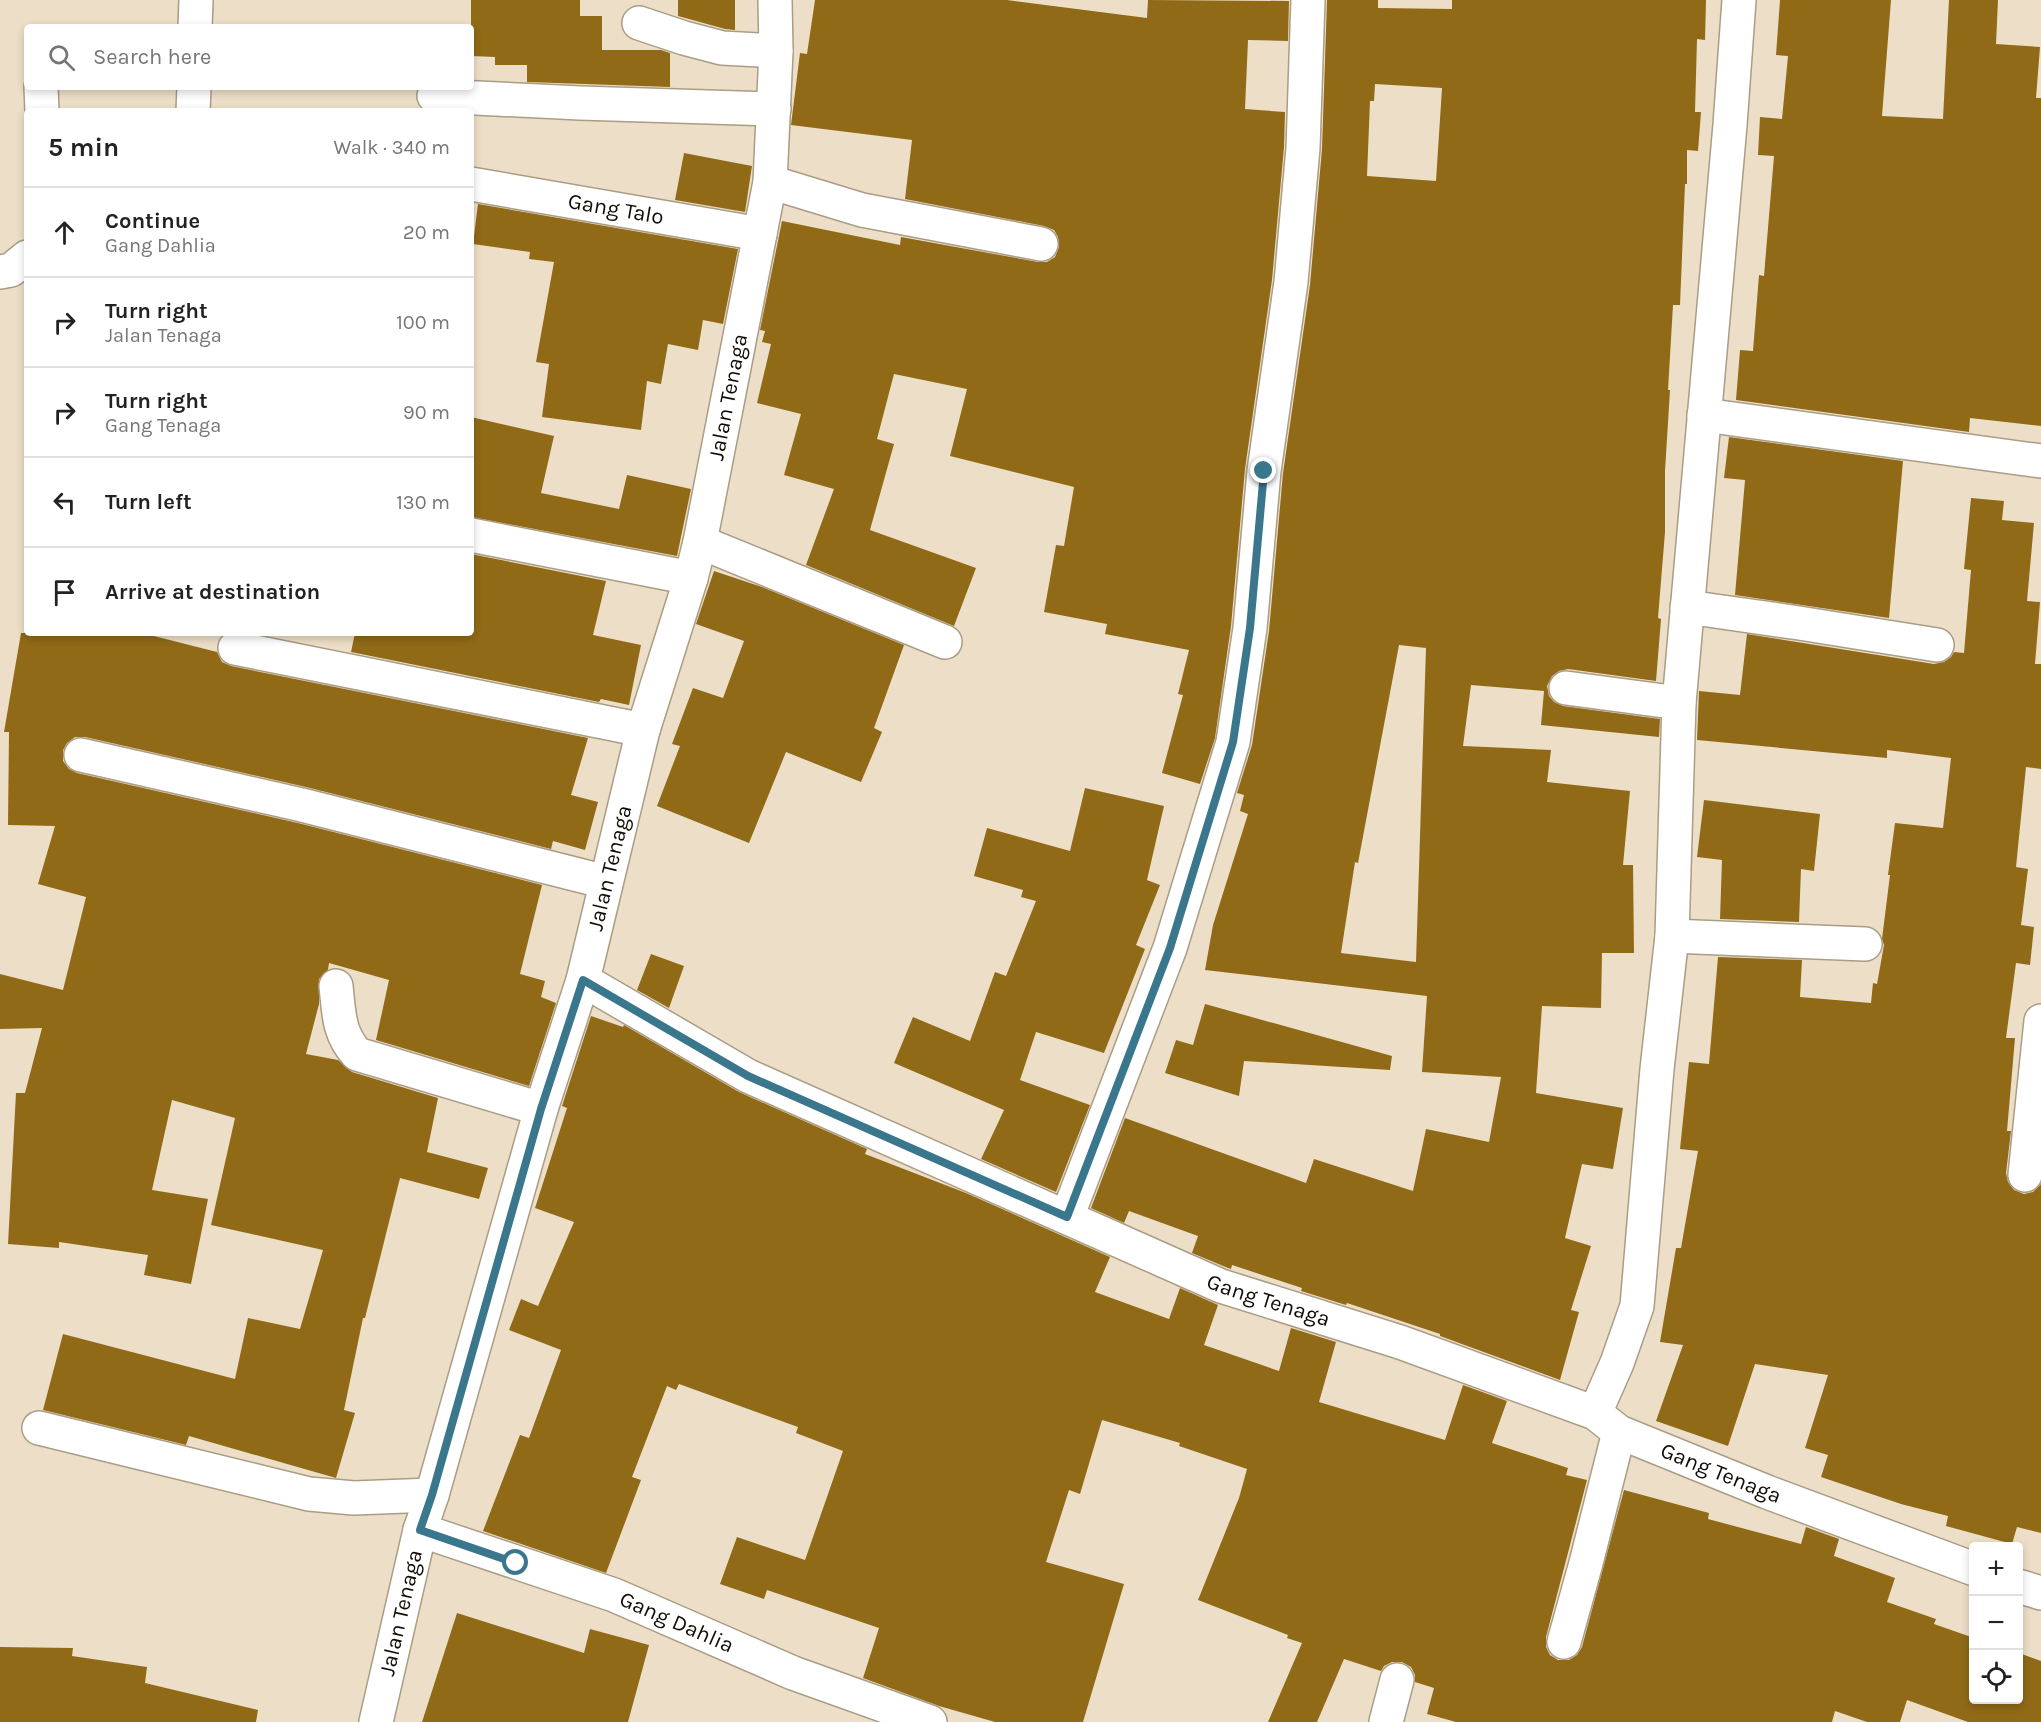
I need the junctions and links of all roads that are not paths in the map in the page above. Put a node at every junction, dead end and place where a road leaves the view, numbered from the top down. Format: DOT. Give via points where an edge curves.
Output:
graph roads {
  1 [pos="196,0"];
  2 [pos="776,0"];
  3 [pos="1308,0"];
  4 [pos="1738,0"];
  5 [pos="639,23"];
  6 [pos="195,24"];
  7 [pos="776,51"];
  8 [pos="41,90"];
  9 [pos="194,90"];
  10 [pos="434,96"];
  11 [pos="42,108"];
  12 [pos="193,108"];
  13 [pos="774,109"];
  14 [pos="770,182"];
  15 [pos="474,184"];
  16 [pos="760,234"];
  17 [pos="1041,244"];
  18 [pos="24,259"];
  19 [pos="0,272"];
  20 [pos="1704,415"];
  21 [pos="2041,461"];
  22 [pos="474,537"];
  23 [pos="700,542"];
  24 [pos="691,578"];
  25 [pos="1687,607"];
  26 [pos="945,642"];
  27 [pos="1937,645"];
  28 [pos="235,648"];
  29 [pos="1566,688"];
  30 [pos="1679,704"];
  31 [pos="643,730"];
  32 [pos="81,755"];
  33 [pos="606,882"];
  34 [pos="1671,936"];
  35 [pos="1865,944"];
  36 [pos="583,980"];
  37 [pos="336,986"];
  38 [pos="2041,1021"];
  39 [pos="541,1109"];
  40 [pos="2025,1174"];
  41 [pos="1067,1217"];
  42 [pos="1607,1423"];
  43 [pos="39,1428"];
  44 [pos="432,1495"];
  45 [pos="420,1530"];
  46 [pos="1969,1567"];
  47 [pos="2023,1587"];
  48 [pos="2041,1593"];
  49 [pos="1564,1642"];
  50 [pos="1397,1680"];
  51 [pos="376,1722"];
  52 [pos="930,1722"];
  53 [pos="1386,1722"];
  1 -- 6 [label="street"];
  2 -- 7 [label="street, Jalan Tenaga"];
  3 -- 41 [label="street" via="1303,148 1292,282 1264,471 1250,628 1233,742 1170,948"];
  4 -- 20 [label="street"];
  5 -- 7 [label="street" via="722,48"];
  7 -- 13 [label="street, Jalan Tenaga"];
  8 -- 11 [label="street"];
  9 -- 12 [label="street"];
  10 -- 13 [label="street"];
  13 -- 14 [label="street, Jalan Tenaga"];
  14 -- 16 [label="street, Jalan Tenaga"];
  14 -- 17 [label="street" via="862,210"];
  15 -- 16 [label="street, Gang Talo"];
  16 -- 23 [label="street, Jalan Tenaga"];
  18 -- 19 [label="street" via="11,270"];
  20 -- 21 [label="street"];
  20 -- 25 [label="street"];
  22 -- 24 [label="street"];
  23 -- 24 [label="street, Jalan Tenaga"];
  23 -- 26 [label="street"];
  24 -- 31 [label="street, Jalan Tenaga"];
  25 -- 27 [label="street"];
  25 -- 30 [label="street"];
  28 -- 31 [label="street"];
  29 -- 30 [label="street"];
  30 -- 34 [label="street"];
  31 -- 33 [label="street, Jalan Tenaga"];
  32 -- 33 [label="street" via="313,808"];
  33 -- 36 [label="street, Jalan Tenaga"];
  34 -- 35 [label="street"];
  34 -- 42 [label="street" via="1637,1306 1617,1363"];
  36 -- 39 [label="street, Jalan Tenaga"];
  36 -- 41 [label="street, Gang Tenaga" via="748,1076"];
  37 -- 39 [label="street" via="346,1042 357,1054"];
  38 -- 40 [label="street"];
  39 -- 44 [label="street, Jalan Tenaga"];
  41 -- 42 [label="street, Gang Tenaga" via="1221,1286 1400,1342"];
  42 -- 46 [label="street, Gang Tenaga" via="1767,1492"];
  42 -- 49 [label="street" via="1586,1563"];
  43 -- 44 [label="street" via="309,1494 354,1498"];
  44 -- 45 [label="street, Jalan Tenaga"];
  45 -- 51 [label="street, Jalan Tenaga"];
  45 -- 52 [label="street, Gang Dahlia" via="614,1595 793,1673"];
  47 -- 48 [label="street"];
  50 -- 53 [label="street"];
}
